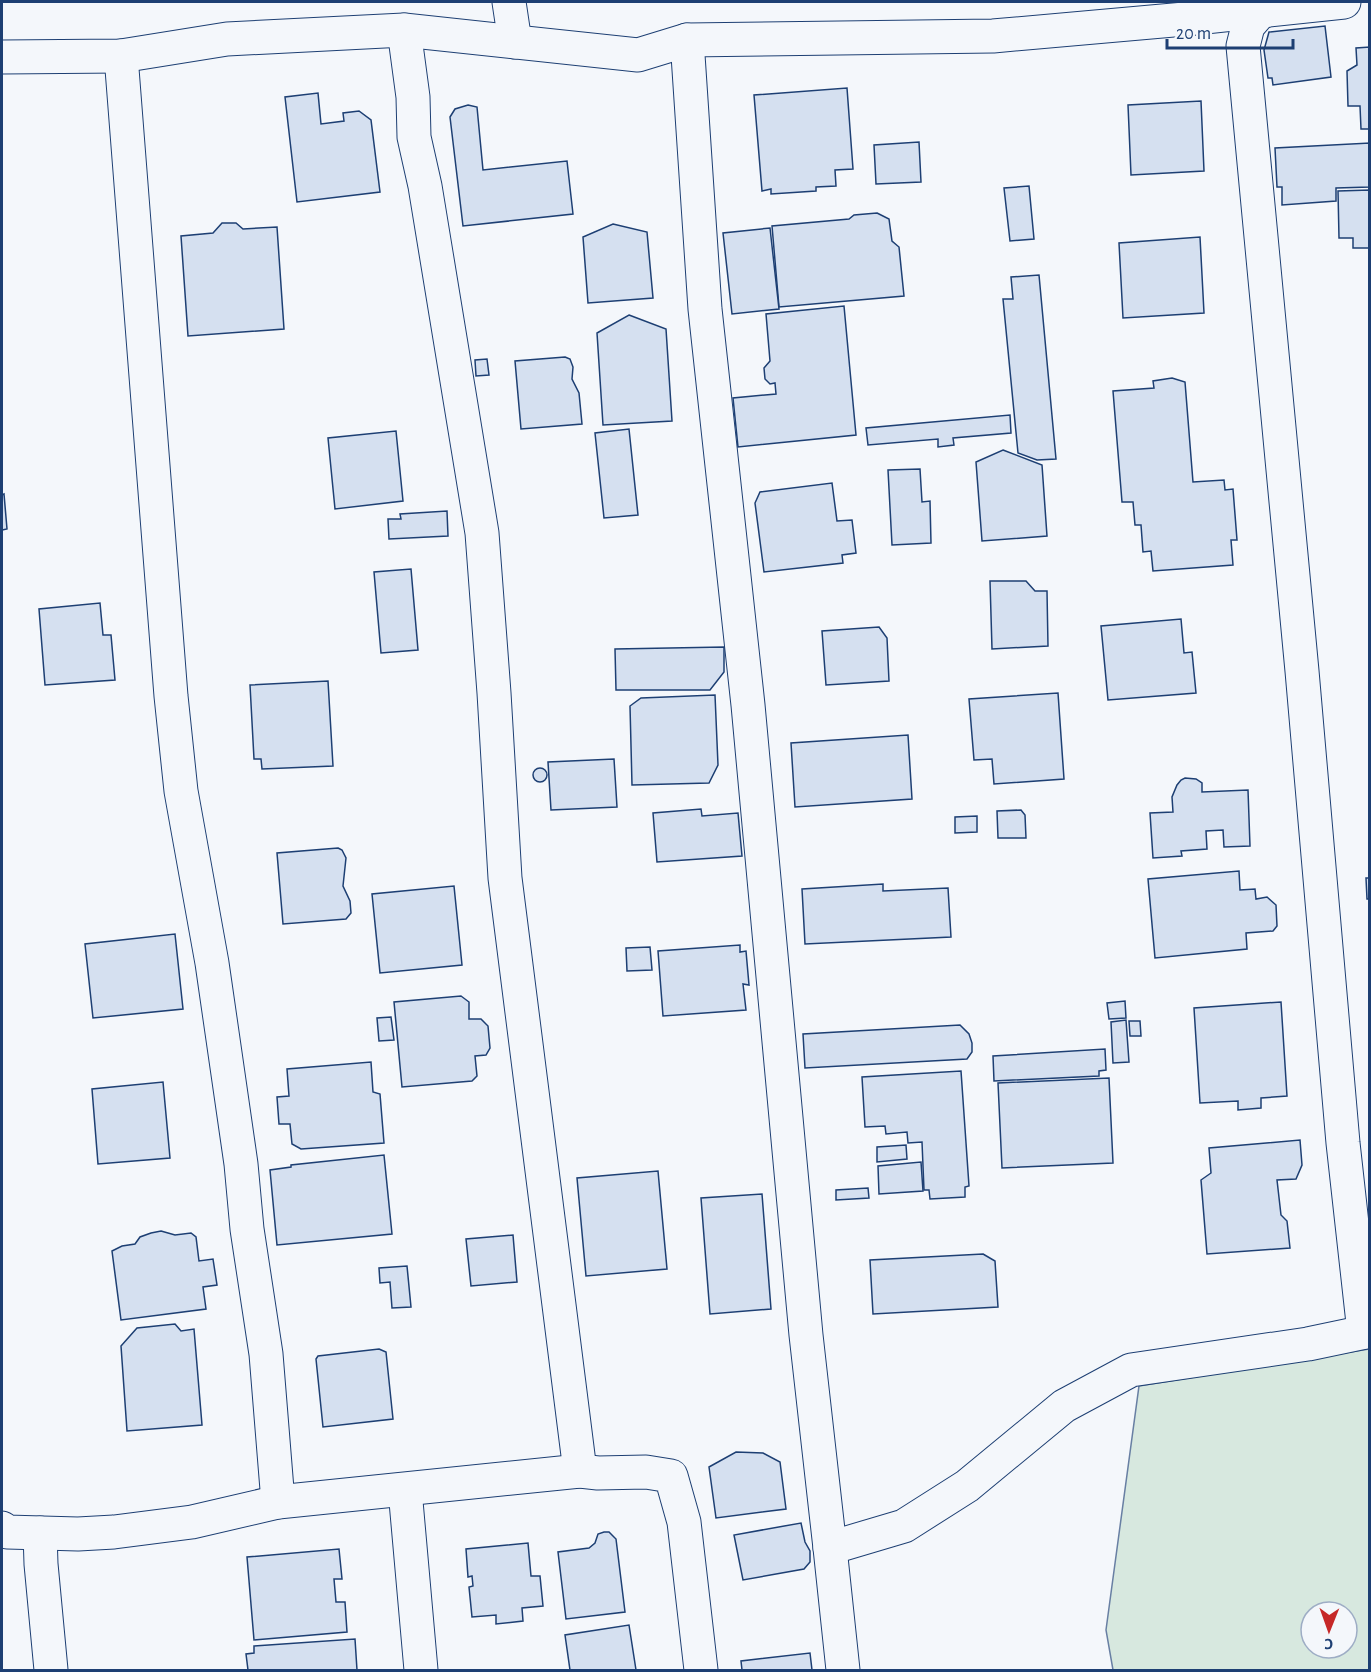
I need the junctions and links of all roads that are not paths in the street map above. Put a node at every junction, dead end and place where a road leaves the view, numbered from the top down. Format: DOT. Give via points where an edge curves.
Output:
graph roads {
  1 [pos="509,2"];
  2 [pos="1344,2"];
  3 [pos="1261,11"];
  4 [pos="404,30"];
  5 [pos="687,40"];
  6 [pos="515,42"];
  7 [pos="121,56"];
  8 [pos="2,57"];
  9 [pos="1367,1332"];
  10 [pos="580,1471"];
  11 [pos="405,1490"];
  12 [pos="278,1502"];
  13 [pos="2,1528"];
  14 [pos="40,1533"];
  15 [pos="830,1548"];
  16 [pos="51,1671"];
  17 [pos="422,1671"];
  18 [pos="701,1671"];
  19 [pos="843,1671"];
  1 -- 6 [label="street"];
  2 -- 3 [label="street"];
  3 -- 5 [label="street" via="993,36"];
  3 -- 9 [label="street" via="1248,26 1243,46 1343,1143"];
  4 -- 6 [label="street"];
  4 -- 7 [label="street" via="227,39"];
  4 -- 10 [label="street" via="414,137 482,533 505,878"];
  5 -- 6 [label="street" via="638,56"];
  5 -- 15 [label="street" via="705,309 748,705 804,1323"];
  7 -- 8 [label="street"];
  7 -- 12 [label="street" via="180,781 241,1164 266,1354"];
  9 -- 15 [label="street" via="1131,1370 1064,1406 967,1486 904,1526"];
  10 -- 11 [label="street"];
  10 -- 18 [label="street" via="671,1476 684,1522"];
  11 -- 12 [label="street"];
  11 -- 17 [label="street"];
  12 -- 14 [label="street" via="192,1522 114,1532"];
  13 -- 14 [label="street" via="7,1532"];
  14 -- 16 [label="street"];
  15 -- 19 [label="street"];
}
